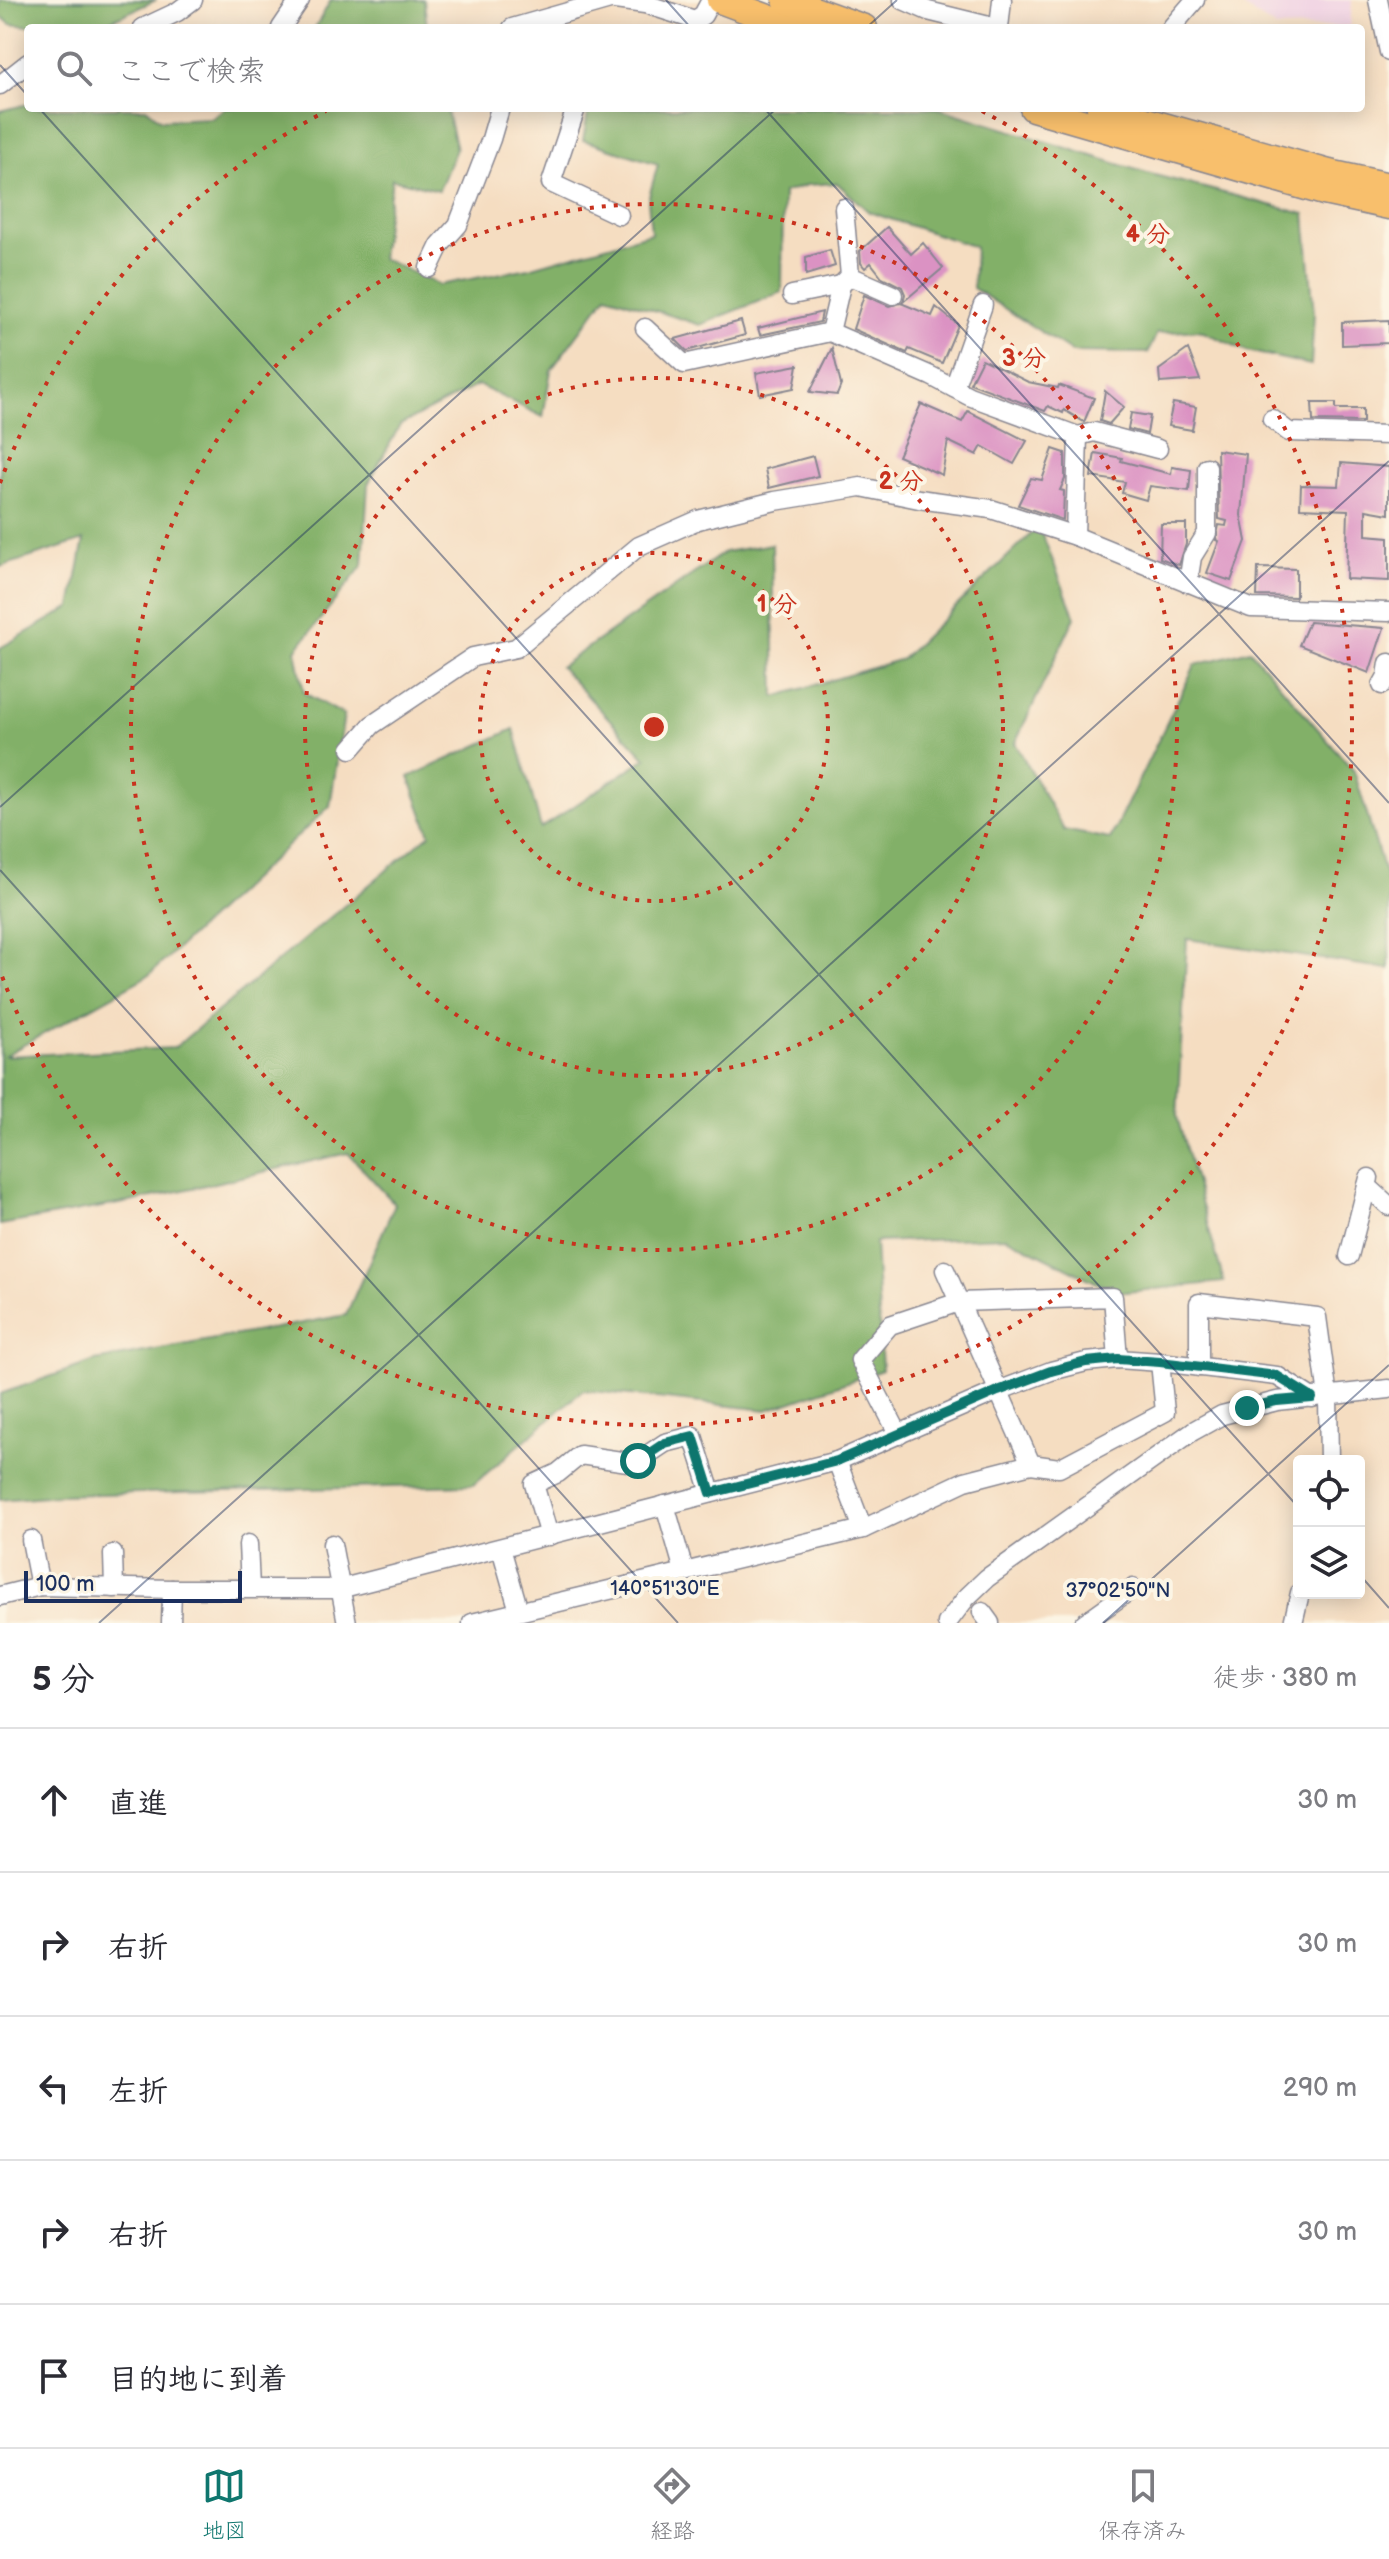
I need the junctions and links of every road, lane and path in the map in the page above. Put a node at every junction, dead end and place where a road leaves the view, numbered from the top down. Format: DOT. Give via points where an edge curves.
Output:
graph roads {
  1 [pos="193,0"];
  2 [pos="300,0"];
  3 [pos="612,0"];
  4 [pos="711,0"];
  5 [pos="720,0"];
  6 [pos="786,0"];
  7 [pos="903,0"];
  8 [pos="1002,0"];
  9 [pos="1195,0"];
  10 [pos="1378,0"];
  11 [pos="177,12"];
  12 [pos="571,19"];
  13 [pos="152,24"];
  14 [pos="186,24"];
  15 [pos="284,24"];
  16 [pos="538,24"];
  17 [pos="784,24"];
  18 [pos="853,24"];
  19 [pos="982,24"];
  20 [pos="999,24"];
  21 [pos="1174,24"];
  22 [pos="1389,52"];
  23 [pos="24,66"];
  24 [pos="0,85"];
  25 [pos="499,112"];
  26 [pos="575,112"];
  27 [pos="1047,112"];
  28 [pos="1114,112"];
  29 [pos="1389,186"];
  30 [pos="1389,206"];
  31 [pos="844,208"];
  32 [pos="619,215"];
  33 [pos="429,268"];
  34 [pos="845,281"];
  35 [pos="792,295"];
  36 [pos="893,295"];
  37 [pos="983,305"];
  38 [pos="645,328"];
  39 [pos="830,332"];
  40 [pos="954,388"];
  41 [pos="1272,419"];
  42 [pos="1389,435"];
  43 [pos="1078,436"];
  44 [pos="1158,449"];
  45 [pos="1207,467"];
  46 [pos="1075,536"];
  47 [pos="1188,583"];
  48 [pos="1389,612"];
  49 [pos="1389,663"];
  50 [pos="1382,685"];
  51 [pos="351,749"];
  52 [pos="1389,1206"];
  53 [pos="1349,1256"];
  54 [pos="945,1270"];
  55 [pos="959,1302"];
  56 [pos="1118,1359"];
  57 [pos="1160,1362"];
  58 [pos="1199,1367"];
  59 [pos="1389,1389"];
  60 [pos="998,1391"];
  61 [pos="1320,1398"];
  62 [pos="899,1435"];
  63 [pos="1328,1455"];
  64 [pos="837,1461"];
  65 [pos="1031,1464"];
  66 [pos="711,1493"];
  67 [pos="665,1505"];
  68 [pos="863,1529"];
  69 [pos="549,1536"];
  70 [pos="31,1540"];
  71 [pos="248,1544"];
  72 [pos="332,1544"];
  73 [pos="501,1548"];
  74 [pos="113,1554"];
  75 [pos="684,1571"];
  76 [pos="40,1586"];
  77 [pos="114,1588"];
  78 [pos="250,1588"];
  79 [pos="1133,1588"];
  80 [pos="172,1589"];
  81 [pos="339,1589"];
  82 [pos="0,1596"];
  83 [pos="1299,1599"];
  84 [pos="519,1611"];
  85 [pos="171,1623"];
  86 [pos="347,1623"];
  87 [pos="472,1623"];
  88 [pos="947,1623"];
  89 [pos="1084,1623"];
  90 [pos="1293,1623"];
  1 -- 11 [label="street"];
  2 -- 15 [label="street"];
  3 -- 4 [label="street" via="695,20"];
  3 -- 12 [label="street"];
  5 -- 17 [label="highway"];
  6 -- 18 [label="highway"];
  7 -- 19 [label="street"];
  8 -- 20 [label="street"];
  9 -- 21 [label="street"];
  10 -- 22 [label="street"];
  11 -- 13 [label="street"];
  11 -- 14 [label="street"];
  12 -- 16 [label="street"];
  23 -- 24 [label="street"];
  25 -- 33 [label="street" via="458,225"];
  26 -- 32 [label="street" via="551,183"];
  27 -- 30 [label="highway"];
  28 -- 29 [label="highway"];
  31 -- 34 [label="street"];
  34 -- 35 [label="street"];
  34 -- 36 [label="street"];
  34 -- 39 [label="street"];
  37 -- 40 [label="street"];
  38 -- 39 [label="street" via="684,364"];
  39 -- 40 [label="street"];
  40 -- 43 [label="street"];
  41 -- 42 [label="street" via="1289,432"];
  43 -- 44 [label="street" via="1094,432"];
  43 -- 46 [label="street"];
  45 -- 47 [label="street" via="1207,533 1192,557"];
  46 -- 47 [label="street"];
  46 -- 51 [label="street" via="991,509 861,487 698,520 639,546 516,648 473,657 372,725"];
  47 -- 48 [label="street" via="1251,608"];
  49 -- 50 [label="street"];
  52 -- 53 [label="street" via="1368,1182"];
  54 -- 55 [label="street"];
  55 -- 56 [label="street" via="1113,1297"];
  55 -- 60 [label="street"];
  55 -- 62 [label="street" via="890,1325 860,1360"];
  56 -- 57 [label="street"];
  56 -- 60 [label="street" via="1051,1371"];
  57 -- 58 [label="street"];
  57 -- 65 [label="street" via="1165,1412 1059,1468"];
  58 -- 61 [label="street" via="1277,1376"];
  58 -- 61 [label="street" via="1199,1303 1317,1317"];
  59 -- 61 [label="street"];
  60 -- 62 [label="street"];
  60 -- 65 [label="street"];
  61 -- 63 [label="street"];
  61 -- 88 [label="street" via="1247,1408 1193,1431 987,1578"];
  62 -- 64 [label="street"];
  64 -- 66 [label="street"];
  64 -- 68 [label="street"];
  65 -- 68 [label="street" via="965,1481"];
  66 -- 67 [label="street"];
  66 -- 69 [label="street" via="693,1436 665,1443 638,1461 580,1455 534,1484"];
  67 -- 69 [label="street"];
  67 -- 75 [label="street"];
  68 -- 75 [label="street"];
  69 -- 73 [label="street"];
  70 -- 76 [label="street"];
  71 -- 78 [label="street"];
  72 -- 81 [label="street"];
  73 -- 81 [label="street"];
  73 -- 84 [label="street"];
  74 -- 77 [label="street"];
  75 -- 84 [label="street"];
  76 -- 77 [label="street"];
  76 -- 82 [label="street"];
  77 -- 80 [label="street"];
  78 -- 80 [label="street"];
  78 -- 81 [label="street"];
  79 -- 89 [label="street"];
  80 -- 85 [label="street"];
  81 -- 86 [label="street"];
  83 -- 90 [label="street"];
  84 -- 87 [label="street"];
}
